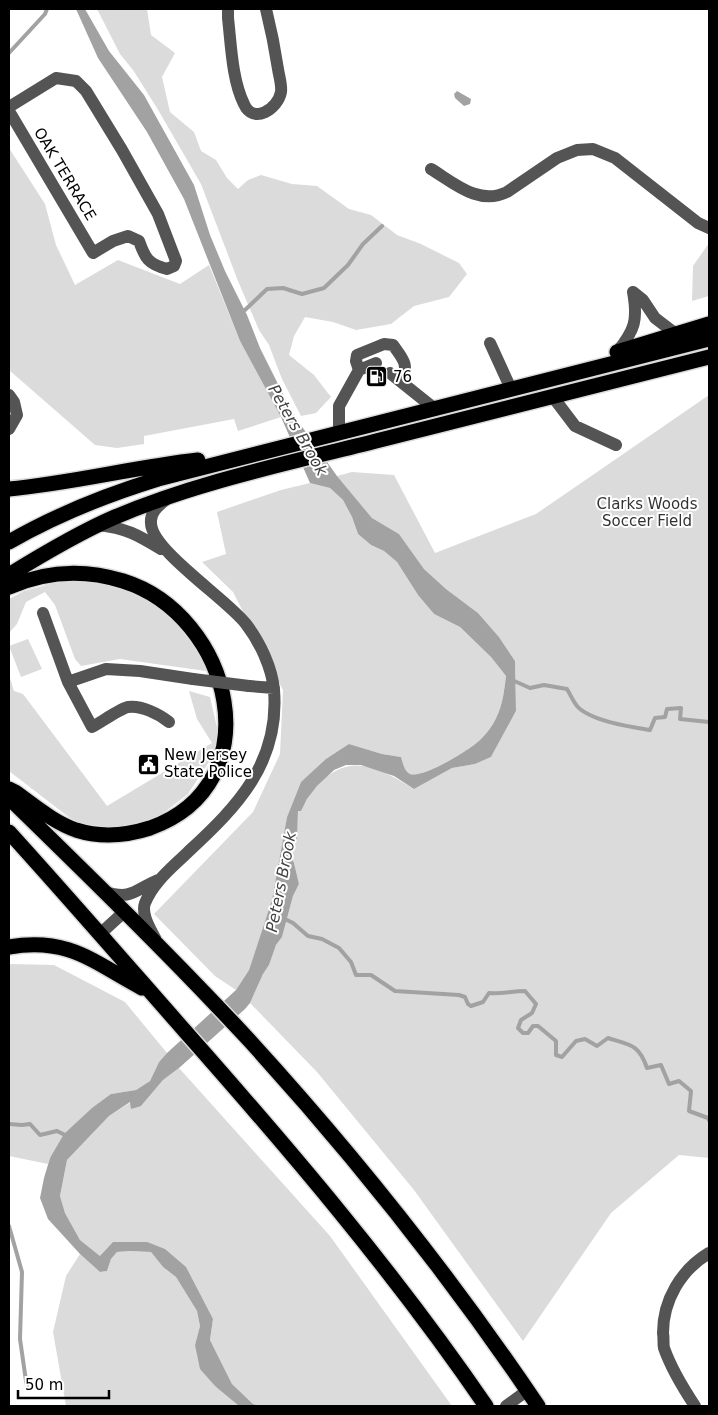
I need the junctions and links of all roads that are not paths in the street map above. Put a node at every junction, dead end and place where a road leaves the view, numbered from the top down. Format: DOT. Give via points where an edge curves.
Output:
graph roads {
  1 [pos="228,9"];
  2 [pos="266,9"];
  3 [pos="9,107"];
  4 [pos="9,111"];
  5 [pos="431,169"];
  6 [pos="709,228"];
  7 [pos="709,324"];
  8 [pos="676,334"];
  9 [pos="709,339"];
  10 [pos="490,343"];
  11 [pos="617,352"];
  12 [pos="709,357"];
  13 [pos="376,363"];
  14 [pos="359,370"];
  15 [pos="390,373"];
  16 [pos="568,375"];
  17 [pos="402,381"];
  18 [pos="511,389"];
  19 [pos="9,395"];
  20 [pos="553,397"];
  21 [pos="435,409"];
  22 [pos="9,429"];
  23 [pos="339,433"];
  24 [pos="616,445"];
  25 [pos="247,455"];
  26 [pos="9,488"];
  27 [pos="170,496"];
  28 [pos="98,525"];
  29 [pos="9,542"];
  30 [pos="170,554"];
  31 [pos="9,575"];
  32 [pos="9,587"];
  33 [pos="43,612"];
  34 [pos="68,682"];
  35 [pos="274,688"];
  36 [pos="169,722"];
  37 [pos="9,789"];
  38 [pos="9,798"];
  39 [pos="9,832"];
  40 [pos="158,880"];
  41 [pos="102,891"];
  42 [pos="124,912"];
  43 [pos="100,934"];
  44 [pos="158,946"];
  45 [pos="9,947"];
  46 [pos="151,992"];
  47 [pos="709,1254"];
  48 [pos="528,1390"];
  49 [pos="486,1406"];
  50 [pos="506,1406"];
  51 [pos="538,1406"];
  52 [pos="694,1406"];
  1 -- 2 [label="street" via="238,88 244,106 249,111 262,114 269,111 282,90"];
  3 -- 4 [label="street, OAK TERRACE" via="56,78 76,81 86,91 158,214 176,261 174,266 167,269 150,262 138,241 128,236 92,253"];
  5 -- 6 [label="street" via="468,192 488,198 498,197 557,158 577,150 593,149 615,158 698,223"];
  7 -- 8 [label="highway"];
  8 -- 11 [label="highway"];
  8 -- 11 [label="street" via="655,318 633,292 634,324 631,335"];
  9 -- 16 [label="highway"];
  10 -- 18 [label="street"];
  11 -- 16 [label="highway" via="600,357"];
  12 -- 20 [label="highway"];
  13 -- 14 [label="street"];
  14 -- 17 [label="street" via="357,355 384,344 393,345 405,364"];
  14 -- 23 [label="street" via="339,406"];
  15 -- 17 [label="street"];
  16 -- 18 [label="highway"];
  17 -- 21 [label="street"];
  18 -- 21 [label="highway"];
  19 -- 22 [label="street" via="17,415"];
  20 -- 24 [label="street" via="575,426"];
  20 -- 27 [label="highway" via="254,470"];
  21 -- 23 [label="highway"];
  23 -- 25 [label="highway"];
  25 -- 26 [label="highway"];
  25 -- 29 [label="highway" via="120,490 43,523"];
  27 -- 28 [label="highway"];
  27 -- 30 [label="street" via="157,507 150,525 155,537"];
  28 -- 30 [label="street" via="132,532"];
  28 -- 31 [label="highway"];
  30 -- 35 [label="street" via="246,624 258,642"];
  32 -- 37 [label="highway" via="60,573 90,573 132,583 159,598 191,627 211,658 220,681 226,732 222,757 198,797 162,824 136,833 100,836 74,829 51,818"];
  33 -- 34 [label="street"];
  34 -- 35 [label="street, bridge" via="106,669"];
  34 -- 36 [label="street" via="92,727 127,707 160,714"];
  35 -- 40 [label="street" via="275,716 269,746 248,789 213,830"];
  38 -- 41 [label="highway"];
  39 -- 43 [label="highway"];
  40 -- 41 [label="street" via="126,896"];
  40 -- 44 [label="street" via="145,904 144,914"];
  41 -- 42 [label="highway"];
  42 -- 43 [label="street"];
  42 -- 44 [label="highway"];
  43 -- 46 [label="highway"];
  44 -- 48 [label="highway" via="249,1041 391,1206"];
  45 -- 46 [label="highway" via="38,945 74,951"];
  46 -- 49 [label="highway" via="303,1166 411,1302"];
  47 -- 52 [label="street" via="698,1260 674,1288 663,1326 664,1346"];
  48 -- 50 [label="street"];
  48 -- 51 [label="highway"];
}
